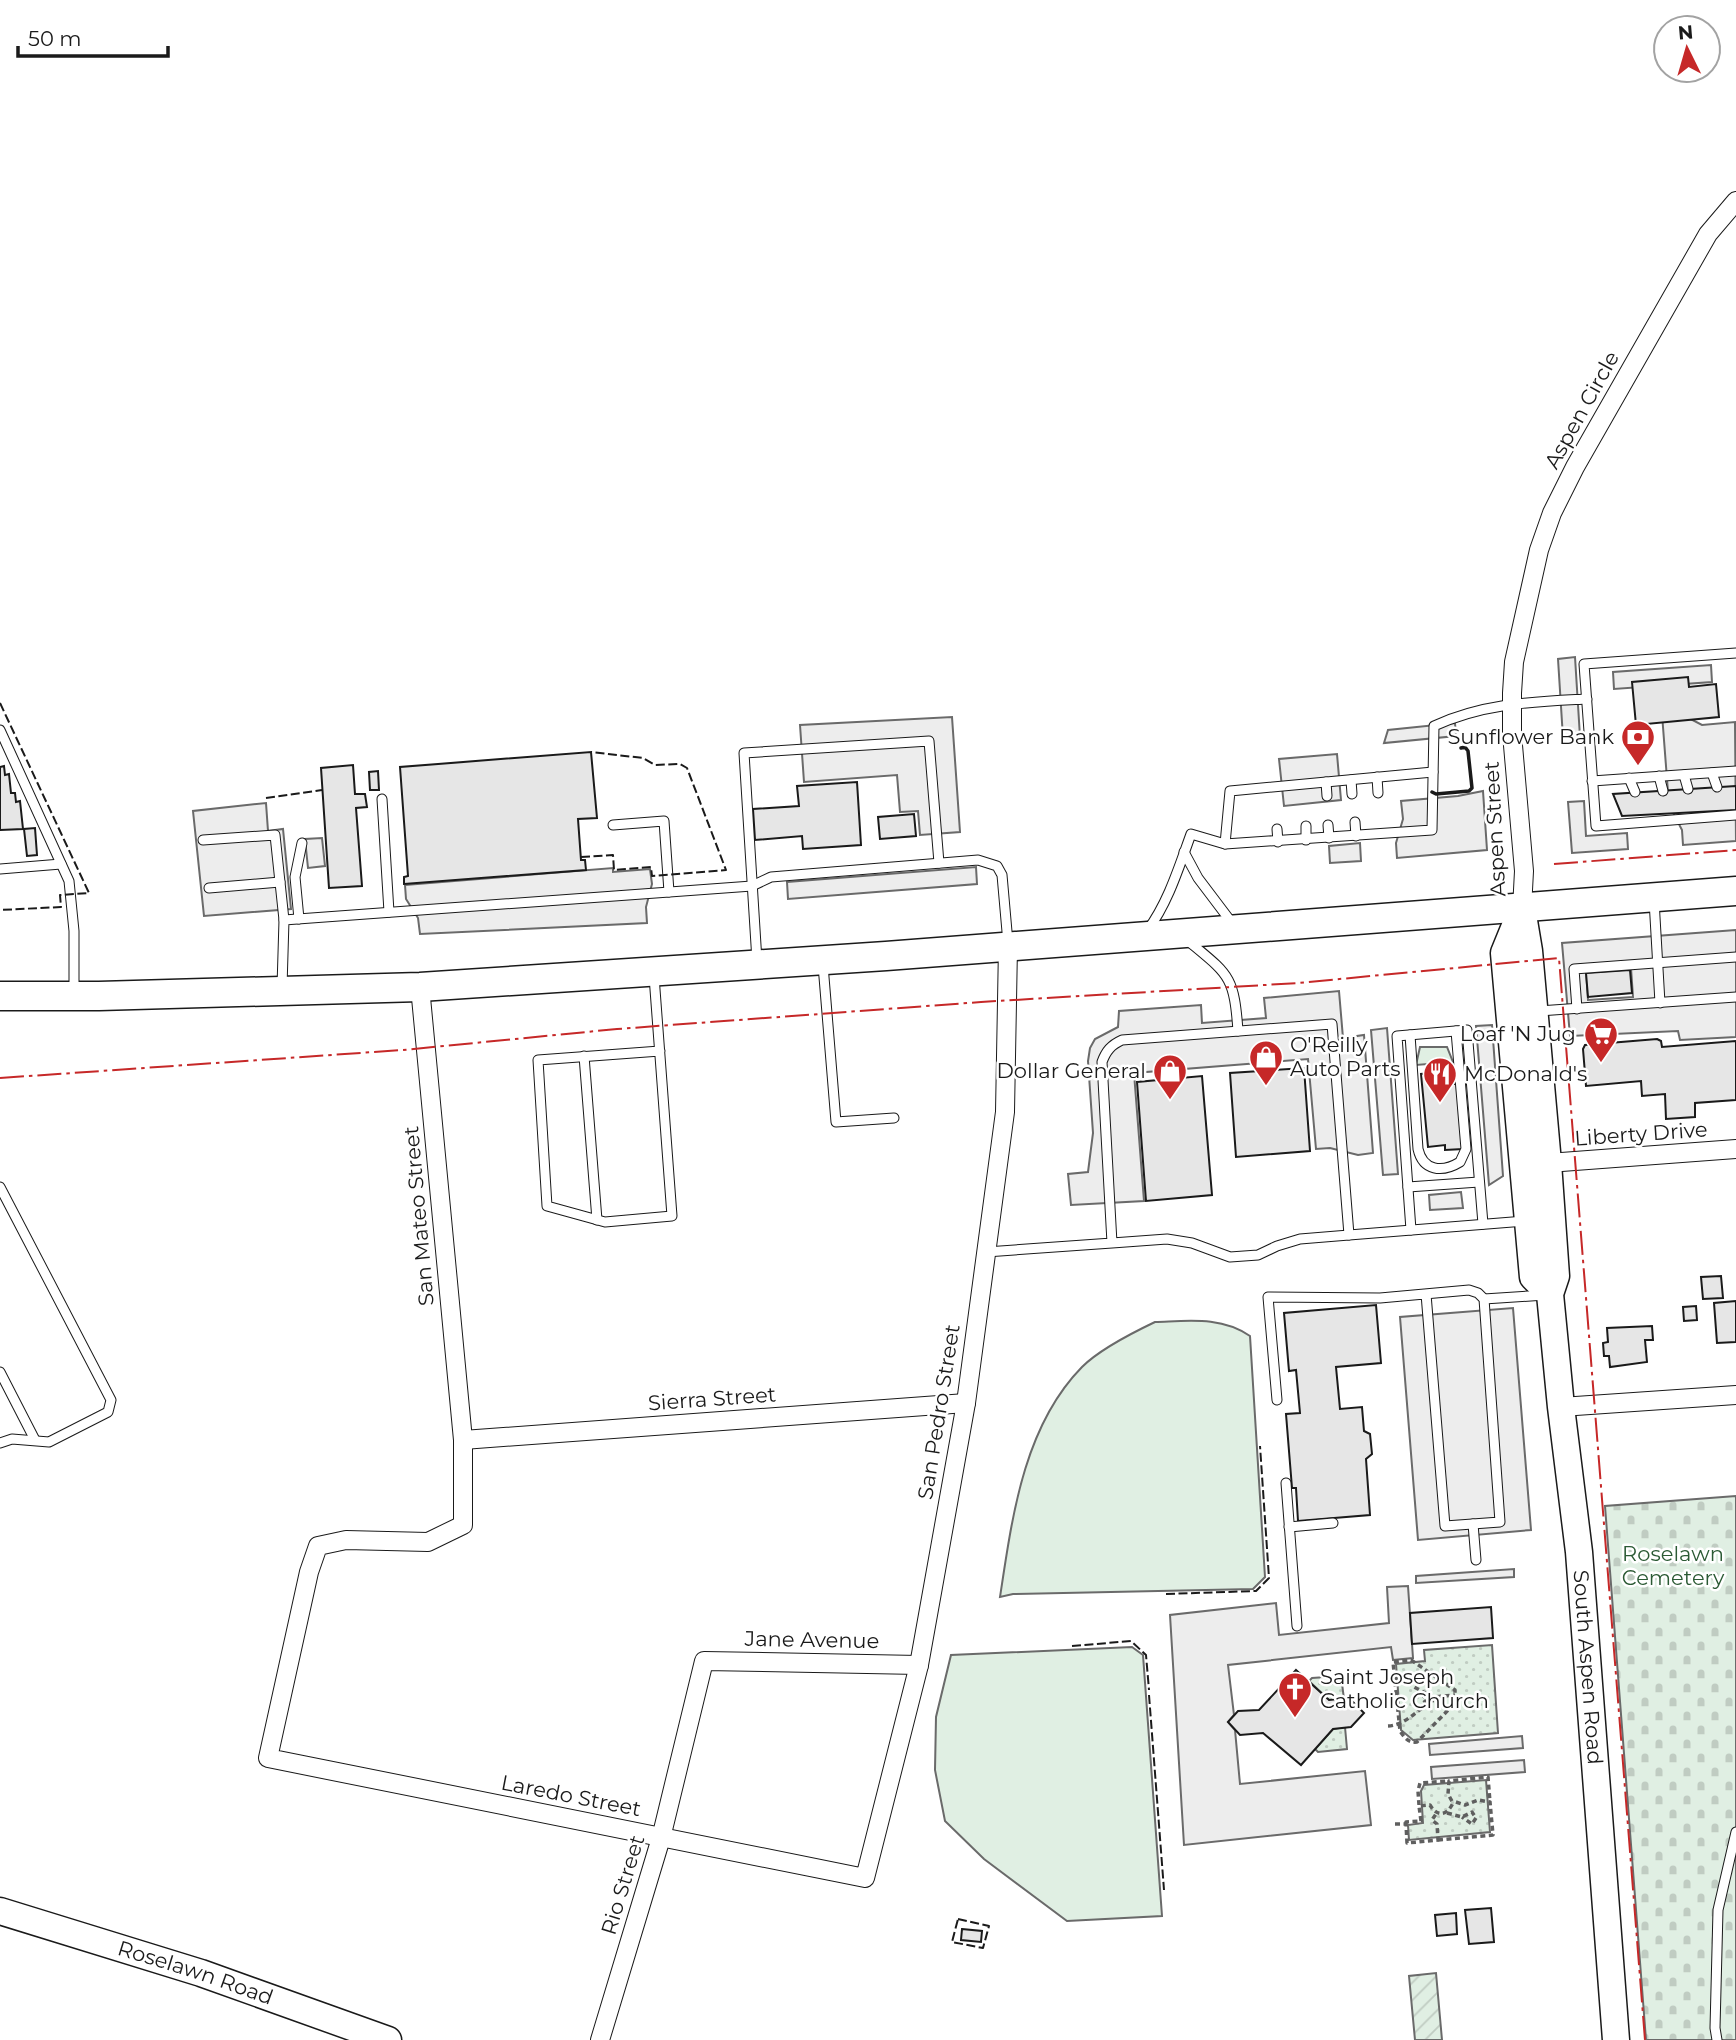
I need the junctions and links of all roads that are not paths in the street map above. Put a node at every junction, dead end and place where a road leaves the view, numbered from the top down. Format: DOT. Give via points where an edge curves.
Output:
graph roads {
  1 [pos="1736,201"];
  2 [pos="1736,653"];
  3 [pos="1514,663"];
  4 [pos="1587,699"];
  5 [pos="1512,704"];
  6 [pos="0,730"];
  7 [pos="1736,771"];
  8 [pos="1433,772"];
  9 [pos="1712,773"];
  10 [pos="1684,775"];
  11 [pos="1658,776"];
  12 [pos="1377,777"];
  13 [pos="1629,778"];
  14 [pos="1351,780"];
  15 [pos="1592,781"];
  16 [pos="1326,782"];
  17 [pos="1305,784"];
  18 [pos="1274,787"];
  19 [pos="1717,787"];
  20 [pos="1688,789"];
  21 [pos="1663,790"];
  22 [pos="1635,792"];
  23 [pos="1378,793"];
  24 [pos="1352,794"];
  25 [pos="1327,796"];
  26 [pos="1305,797"];
  27 [pos="382,799"];
  28 [pos="1275,800"];
  29 [pos="1729,814"];
  30 [pos="1355,822"];
  31 [pos="1378,822"];
  32 [pos="1328,824"];
  33 [pos="613,825"];
  34 [pos="1306,827"];
  35 [pos="1277,829"];
  36 [pos="1378,834"];
  37 [pos="1356,836"];
  38 [pos="1329,838"];
  39 [pos="203,840"];
  40 [pos="1306,840"];
  41 [pos="1278,842"];
  42 [pos="302,843"];
  43 [pos="1226,844"];
  44 [pos="1184,852"];
  45 [pos="939,863"];
  46 [pos="61,864"];
  47 [pos="0,869"];
  48 [pos="280,883"];
  49 [pos="752,886"];
  50 [pos="209,888"];
  51 [pos="1736,891"];
  52 [pos="669,892"];
  53 [pos="1654,897"];
  54 [pos="1522,909"];
  55 [pos="389,912"];
  56 [pos="299,919"];
  57 [pos="284,920"];
  58 [pos="1238,929"];
  59 [pos="1178,932"];
  60 [pos="1144,935"];
  61 [pos="1008,946"];
  62 [pos="1736,957"];
  63 [pos="822,960"];
  64 [pos="1657,963"];
  65 [pos="757,964"];
  66 [pos="654,971"];
  67 [pos="420,987"];
  68 [pos="282,992"];
  69 [pos="0,996"];
  70 [pos="74,996"];
  71 [pos="1736,997"];
  72 [pos="1660,1003"];
  73 [pos="1577,1009"];
  74 [pos="1535,1012"];
  75 [pos="1238,1031"];
  76 [pos="1457,1031"];
  77 [pos="1410,1035"];
  78 [pos="660,1051"];
  79 [pos="584,1056"];
  80 [pos="894,1118"];
  81 [pos="1736,1149"];
  82 [pos="1548,1163"];
  83 [pos="1479,1182"];
  84 [pos="0,1187"];
  85 [pos="1408,1187"];
  86 [pos="597,1220"];
  87 [pos="1540,1220"];
  88 [pos="1483,1224"];
  89 [pos="1411,1230"];
  90 [pos="1349,1235"];
  91 [pos="1112,1243"];
  92 [pos="986,1252"];
  93 [pos="1426,1294"];
  94 [pos="1550,1294"];
  95 [pos="1484,1299"];
  96 [pos="0,1372"];
  97 [pos="1736,1395"];
  98 [pos="1277,1400"];
  99 [pos="966,1403"];
  100 [pos="1560,1407"];
  101 [pos="35,1440"];
  102 [pos="463,1440"];
  103 [pos="0,1443"];
  104 [pos="1286,1483"];
  105 [pos="1333,1523"];
  106 [pos="1473,1524"];
  107 [pos="1289,1527"];
  108 [pos="1476,1560"];
  109 [pos="1297,1626"];
  110 [pos="704,1661"];
  111 [pos="919,1665"];
  112 [pos="268,1758"];
  113 [pos="1736,1832"];
  114 [pos="661,1838"];
  115 [pos="864,1878"];
  116 [pos="0,1910"];
  117 [pos="388,2040"];
  118 [pos="600,2040"];
  119 [pos="1616,2040"];
  120 [pos="1717,2040"];
  1 -- 3 [label="street, Aspen Circle" via="1708,234 1552,513 1539,550"];
  2 -- 4 [label="lane" via="1584,664"];
  3 -- 5 [label="street, Aspen Street"];
  4 -- 5 [label="lane"];
  4 -- 15 [label="lane"];
  5 -- 8 [label="lane" via="1462,713 1434,726"];
  5 -- 54 [label="street, Aspen Street" via="1524,871"];
  6 -- 46 [label="lane"];
  7 -- 9 [label="lane"];
  8 -- 12 [label="lane"];
  8 -- 36 [label="lane" via="1432,830"];
  9 -- 10 [label="lane"];
  9 -- 19 [label="lane"];
  10 -- 11 [label="lane"];
  10 -- 20 [label="lane"];
  11 -- 13 [label="lane"];
  11 -- 21 [label="lane"];
  12 -- 14 [label="lane"];
  12 -- 23 [label="lane"];
  13 -- 15 [label="lane"];
  13 -- 22 [label="lane"];
  14 -- 16 [label="lane"];
  14 -- 24 [label="lane"];
  15 -- 29 [label="lane" via="1596,825"];
  16 -- 17 [label="lane"];
  16 -- 25 [label="lane"];
  17 -- 18 [label="lane"];
  17 -- 26 [label="lane"];
  18 -- 28 [label="lane"];
  18 -- 43 [label="lane" via="1230,791"];
  27 -- 55 [label="lane"];
  30 -- 37 [label="lane"];
  31 -- 36 [label="lane"];
  32 -- 38 [label="lane"];
  33 -- 52 [label="lane" via="664,821"];
  34 -- 40 [label="lane"];
  35 -- 41 [label="lane"];
  36 -- 37 [label="lane"];
  37 -- 38 [label="lane"];
  38 -- 40 [label="lane"];
  39 -- 48 [label="lane" via="275,835"];
  40 -- 41 [label="lane"];
  41 -- 43 [label="lane"];
  42 -- 56 [label="lane" via="295,877"];
  43 -- 44 [label="lane" via="1191,834"];
  44 -- 58 [label="lane"];
  44 -- 60 [label="lane" via="1157,918"];
  45 -- 49 [label="lane" via="771,877"];
  45 -- 49 [label="lane" via="929,741 744,753"];
  45 -- 61 [label="lane" via="978,860 997,866 1002,875"];
  46 -- 47 [label="lane"];
  46 -- 70 [label="lane" via="71,894"];
  48 -- 50 [label="lane"];
  48 -- 57 [label="lane"];
  49 -- 52 [label="lane"];
  49 -- 65 [label="lane"];
  51 -- 53 [label="main road"];
  52 -- 55 [label="lane"];
  53 -- 54 [label="main road"];
  53 -- 64 [label="lane"];
  54 -- 58 [label="main road"];
  54 -- 74 [label="street, South Aspen Road"];
  54 -- 87 [label="street, South Aspen Road" via="1504,953"];
  55 -- 56 [label="lane"];
  56 -- 57 [label="lane"];
  57 -- 68 [label="lane"];
  58 -- 59 [label="main road"];
  59 -- 60 [label="main road"];
  59 -- 75 [label="lane" via="1222,969 1231,983"];
  60 -- 61 [label="main road"];
  61 -- 63 [label="main road"];
  61 -- 92 [label="street, San Pedro Street" via="1005,1112"];
  62 -- 64 [label="lane"];
  63 -- 65 [label="main road"];
  63 -- 80 [label="lane" via="835,1122"];
  64 -- 72 [label="lane"];
  64 -- 73 [label="lane" via="1574,969"];
  65 -- 66 [label="main road"];
  66 -- 67 [label="main road"];
  66 -- 78 [label="lane"];
  67 -- 68 [label="main road"];
  67 -- 102 [label="street, San Mateo Street"];
  68 -- 70 [label="main road"];
  69 -- 70 [label="main road"];
  71 -- 72 [label="lane"];
  72 -- 73 [label="lane"];
  73 -- 74 [label="lane"];
  74 -- 82 [label="street, South Aspen Road"];
  75 -- 90 [label="lane" via="1332,1024"];
  75 -- 91 [label="lane" via="1122,1041 1106,1052 1102,1062"];
  76 -- 77 [label="lane"];
  76 -- 77 [label="lane" via="1466,1149 1460,1162 1442,1170 1420,1158"];
  76 -- 83 [label="lane" via="1467,1030"];
  77 -- 85 [label="lane" via="1397,1036"];
  78 -- 79 [label="lane"];
  78 -- 86 [label="lane" via="672,1216"];
  79 -- 86 [label="lane"];
  79 -- 86 [label="lane" via="538,1059 547,1206"];
  81 -- 82 [label="street, Liberty Drive"];
  82 -- 87 [label="street, South Aspen Road"];
  83 -- 85 [label="lane"];
  83 -- 88 [label="lane"];
  84 -- 101 [label="lane" via="111,1400 108,1412 49,1442"];
  85 -- 89 [label="lane"];
  87 -- 88 [label="lane"];
  87 -- 94 [label="street, South Aspen Road" via="1556,1276"];
  88 -- 89 [label="lane"];
  89 -- 90 [label="lane"];
  90 -- 91 [label="lane" via="1300,1239 1258,1255 1230,1257 1167,1238"];
  91 -- 92 [label="lane"];
  92 -- 99 [label="street, San Pedro Street"];
  93 -- 95 [label="lane" via="1469,1290"];
  93 -- 98 [label="lane" via="1269,1297"];
  93 -- 106 [label="lane" via="1445,1526"];
  94 -- 95 [label="lane"];
  94 -- 100 [label="street, South Aspen Road"];
  95 -- 106 [label="lane" via="1500,1522"];
  96 -- 101 [label="lane"];
  97 -- 100 [label="street"];
  99 -- 102 [label="street, Sierra Street"];
  99 -- 111 [label="street, San Pedro Street"];
  100 -- 119 [label="street, South Aspen Road" via="1579,1552"];
  101 -- 103 [label="lane" via="12,1438"];
  102 -- 112 [label="street, San Mateo Street" via="463,1525 428,1542 346,1540 318,1546"];
  104 -- 107 [label="lane"];
  105 -- 107 [label="lane"];
  106 -- 108 [label="lane"];
  107 -- 109 [label="lane"];
  110 -- 111 [label="street, Jane Avenue"];
  110 -- 114 [label="street, Rio Street"];
  111 -- 115 [label="street, San Pedro Street"];
  112 -- 114 [label="street, Laredo Street"];
  113 -- 120 [label="lane" via="1718,1910"];
  114 -- 115 [label="street, Laredo Street"];
  114 -- 118 [label="street, Rio Street"];
  116 -- 117 [label="street, Roselawn Road" via="201,1973"];
}
